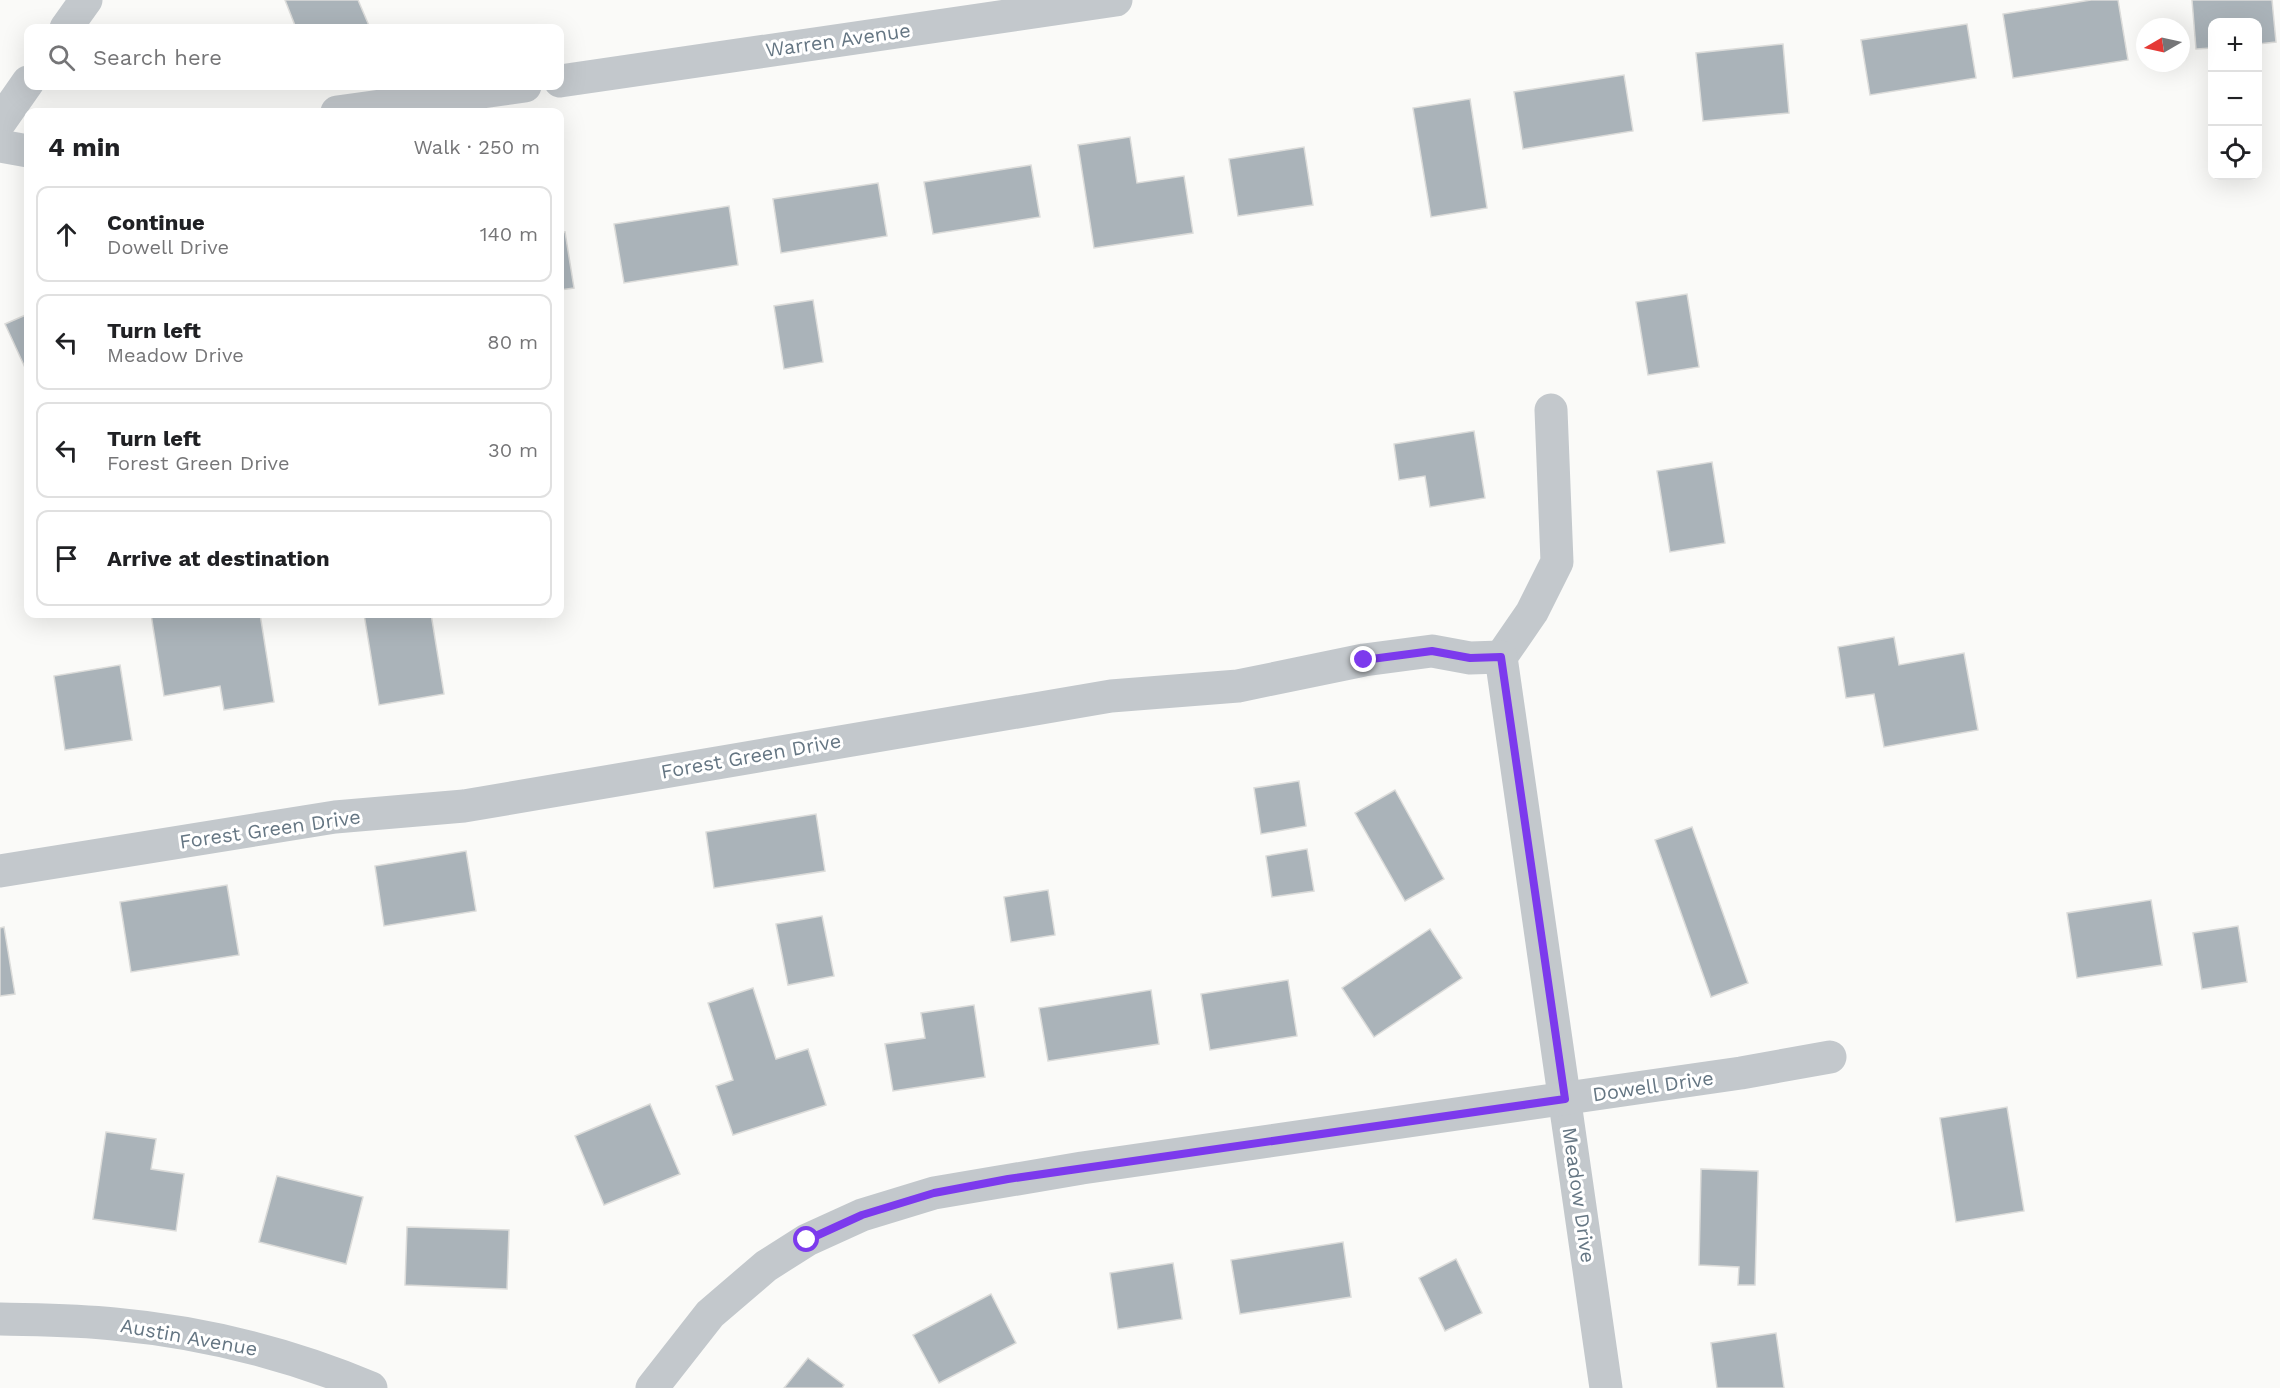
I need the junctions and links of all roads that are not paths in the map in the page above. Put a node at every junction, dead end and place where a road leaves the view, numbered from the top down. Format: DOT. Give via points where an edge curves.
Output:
graph roads {
  1 [pos="86,0"];
  2 [pos="1116,0"];
  3 [pos="1037,6"];
  4 [pos="69,24"];
  5 [pos="564,80"];
  6 [pos="24,88"];
  7 [pos="496,90"];
  8 [pos="367,108"];
  9 [pos="0,122"];
  10 [pos="0,146"];
  11 [pos="24,150"];
  12 [pos="1551,410"];
  13 [pos="1501,657"];
  14 [pos="0,871"];
  15 [pos="1830,1057"];
  16 [pos="1565,1099"];
  17 [pos="0,1319"];
  18 [pos="371,1388"];
  19 [pos="652,1388"];
  20 [pos="1606,1388"];
  1 -- 4 [label="street"];
  2 -- 3 [label="street, Warren Avenue"];
  3 -- 5 [label="street, Warren Avenue"];
  6 -- 9 [label="street"];
  7 -- 8 [label="street"];
  10 -- 11 [label="street"];
  12 -- 13 [label="street" via="1557,562 1532,612"];
  13 -- 14 [label="street, Forest Green Drive" via="1470,658 1432,651 1364,660 1238,686 1111,696 464,806 335,817"];
  13 -- 16 [label="street, Meadow Drive"];
  15 -- 16 [label="street, Dowell Drive"];
  16 -- 19 [label="street, Dowell Drive" via="1008,1179 934,1193 862,1215 807,1240 766,1266 710,1314"];
  16 -- 20 [label="street, Meadow Drive"];
  17 -- 18 [label="street, Austin Avenue" via="114,1323 184,1334 277,1354"];
}
